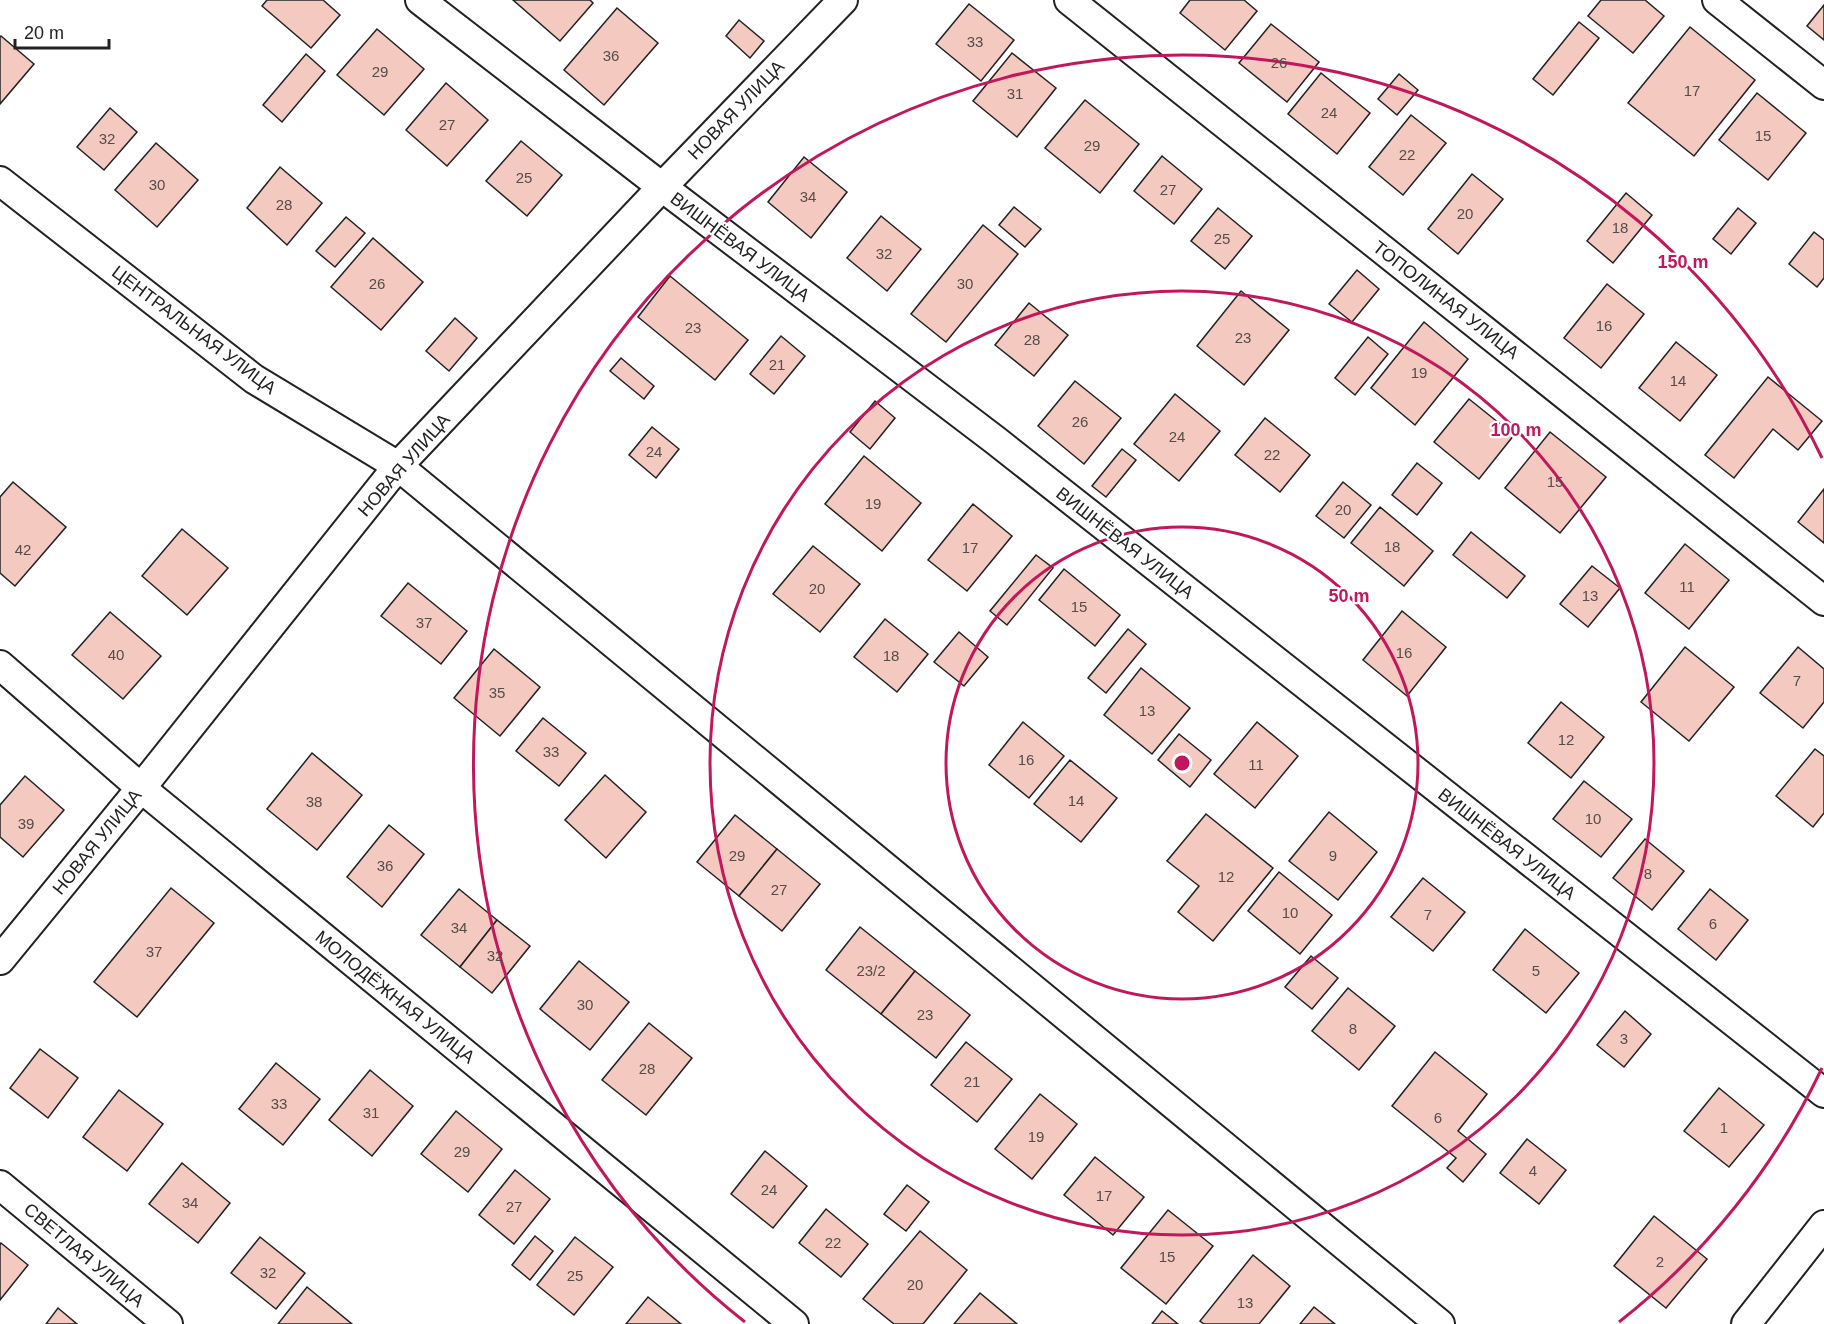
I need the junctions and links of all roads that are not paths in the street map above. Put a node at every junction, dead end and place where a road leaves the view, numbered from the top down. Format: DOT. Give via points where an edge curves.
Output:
graph roads {
  1 [pos="420,0"];
  2 [pos="843,0"];
  3 [pos="1069,0"];
  4 [pos="1717,0"];
  5 [pos="1824,85"];
  6 [pos="0,181"];
  7 [pos="662,188"];
  8 [pos="398,466"];
  9 [pos="1824,600"];
  10 [pos="0,665"];
  11 [pos="141,788"];
  12 [pos="0,960"];
  13 [pos="1824,1093"];
  14 [pos="0,1185"];
  15 [pos="1824,1225"];
  16 [pos="168,1324"];
  17 [pos="794,1324"];
  18 [pos="1440,1324"];
  19 [pos="1746,1324"];
  1 -- 7 [label="street, ВИШНЁВАЯ УЛИЦА"];
  2 -- 7 [label="street, НОВАЯ УЛИЦА"];
  3 -- 9 [label="street, ТОПОЛИНАЯ УЛИЦА"];
  4 -- 5 [label="street"];
  6 -- 8 [label="street, ЦЕНТРАЛЬНАЯ УЛИЦА" via="254,380"];
  7 -- 8 [label="street, НОВАЯ УЛИЦА"];
  7 -- 13 [label="street, ВИШНЁВАЯ УЛИЦА" via="1004,448"];
  8 -- 11 [label="street, НОВАЯ УЛИЦА"];
  8 -- 18 [label="street, ЦЕНТРАЛЬНАЯ УЛИЦА"];
  10 -- 11 [label="street, МОЛОДЁЖНАЯ УЛИЦА"];
  11 -- 12 [label="street, НОВАЯ УЛИЦА"];
  11 -- 17 [label="street, МОЛОДЁЖНАЯ УЛИЦА"];
  14 -- 16 [label="street, СВЕТЛАЯ УЛИЦА"];
  15 -- 19 [label="street"];
}
